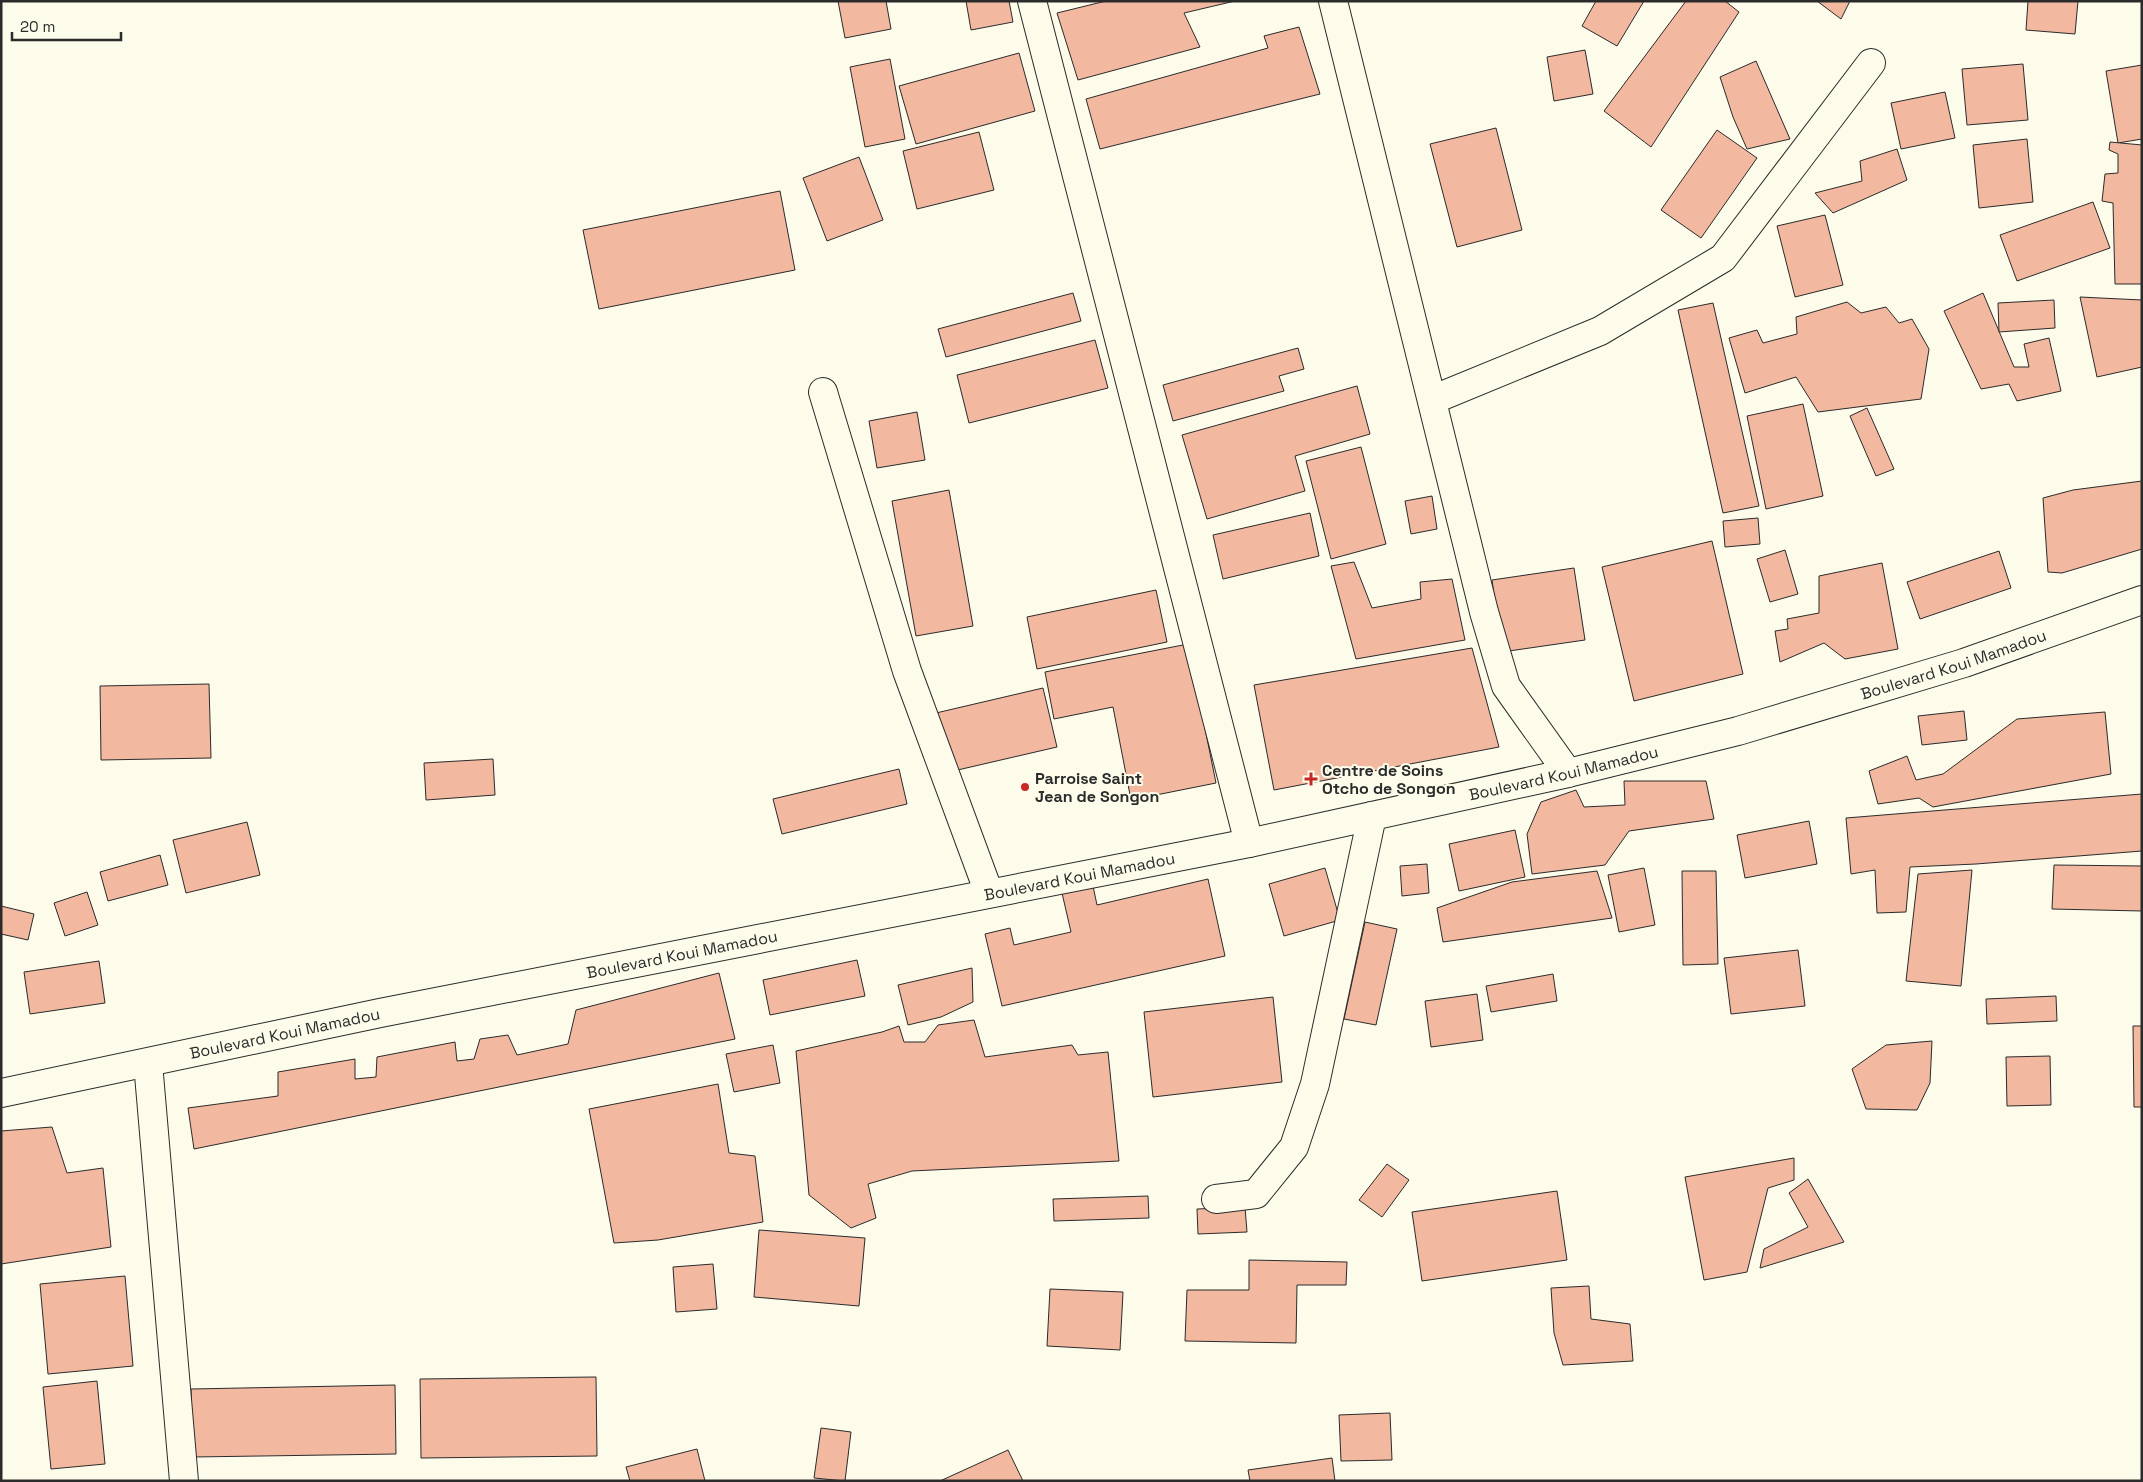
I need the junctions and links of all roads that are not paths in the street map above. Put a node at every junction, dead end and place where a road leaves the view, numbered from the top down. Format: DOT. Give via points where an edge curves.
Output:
graph roads {
  1 [pos="1032,1"];
  2 [pos="1333,1"];
  3 [pos="1871,63"];
  4 [pos="824,392"];
  5 [pos="1432,400"];
  6 [pos="2142,600"];
  7 [pos="1568,774"];
  8 [pos="1372,816"];
  9 [pos="1250,843"];
  10 [pos="990,893"];
  11 [pos="148,1063"];
  12 [pos="1,1093"];
  13 [pos="1216,1200"];
  14 [pos="184,1481"];
  1 -- 9 [label="street"];
  2 -- 5 [label="street"];
  3 -- 5 [label="street" via="1723,258 1600,331"];
  4 -- 10 [label="street" via="907,671"];
  5 -- 7 [label="street" via="1484,612 1506,686"];
  6 -- 7 [label="street, Boulevard Koui Mamadou" via="1964,664 1738,730"];
  7 -- 8 [label="street, Boulevard Koui Mamadou"];
  8 -- 9 [label="street, Boulevard Koui Mamadou"];
  8 -- 13 [label="street" via="1315,1084 1294,1147 1256,1194"];
  9 -- 10 [label="street, Boulevard Koui Mamadou"];
  10 -- 11 [label="street, Boulevard Koui Mamadou" via="380,1013"];
  11 -- 12 [label="street, Boulevard Koui Mamadou"];
  11 -- 14 [label="street"];
}
